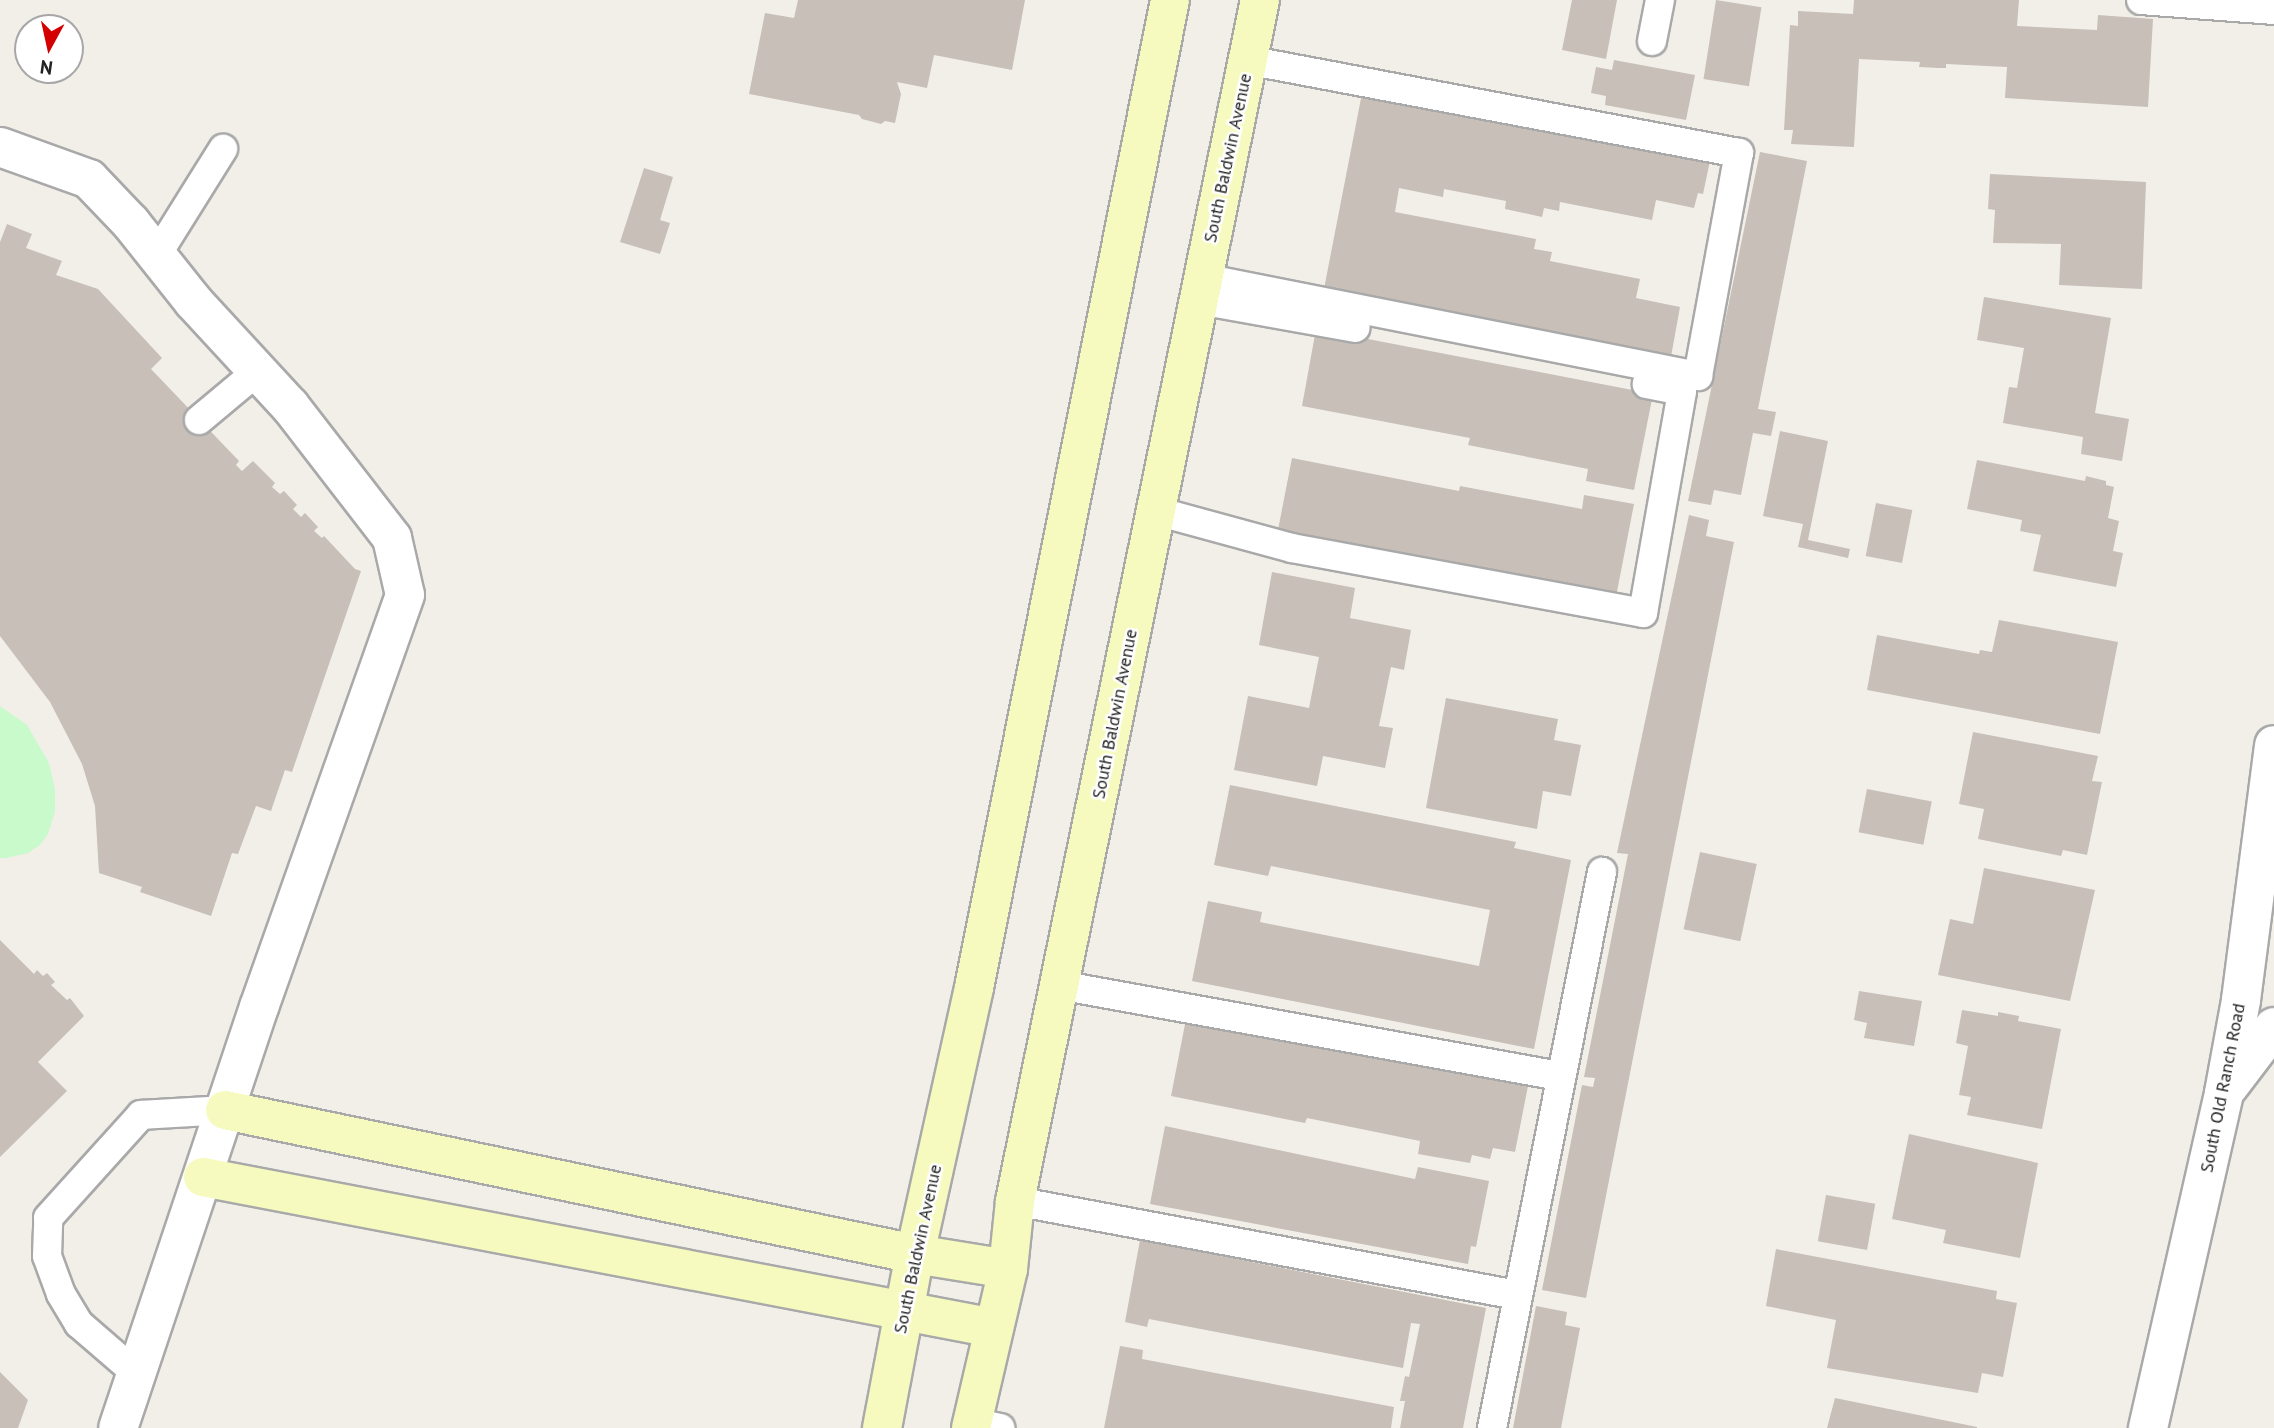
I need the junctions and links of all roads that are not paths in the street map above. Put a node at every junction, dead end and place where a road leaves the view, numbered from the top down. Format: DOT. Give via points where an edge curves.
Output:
graph roads {
  1 [pos="1170,0"];
  2 [pos="1260,0"];
  3 [pos="1660,0"];
  4 [pos="2141,0"];
  5 [pos="2274,10"];
  6 [pos="1652,41"];
  7 [pos="1248,60"];
  8 [pos="0,148"];
  9 [pos="223,149"];
  10 [pos="158,253"];
  11 [pos="1201,289"];
  12 [pos="259,370"];
  13 [pos="199,419"];
  14 [pos="1156,511"];
  15 [pos="2274,745"];
  16 [pos="1602,872"];
  17 [pos="1059,985"];
  18 [pos="2274,1027"];
  19 [pos="1559,1076"];
  20 [pos="2224,1093"];
  21 [pos="225,1110"];
  22 [pos="203,1177"];
  23 [pos="1015,1201"];
  24 [pos="915,1254"];
  25 [pos="1008,1269"];
  26 [pos="1517,1295"];
  27 [pos="905,1310"];
  28 [pos="994,1328"];
  29 [pos="137,1374"];
  30 [pos="981,1426"];
  31 [pos="118,1428"];
  32 [pos="882,1428"];
  33 [pos="1492,1428"];
  34 [pos="2148,1428"];
  1 -- 24 [label="main road, South Baldwin Avenue" via="972,1000"];
  2 -- 7 [label="main road, South Baldwin Avenue"];
  3 -- 6 [label="lane"];
  4 -- 5 [label="lane"];
  7 -- 11 [label="main road, South Baldwin Avenue"];
  7 -- 11 [label="lane" via="1740,153 1698,376"];
  8 -- 10 [label="street" via="89,179"];
  9 -- 10 [label="lane"];
  10 -- 12 [label="street" via="193,301"];
  11 -- 14 [label="main road, South Baldwin Avenue"];
  11 -- 14 [label="lane" via="1682,391 1643,613 1292,548"];
  12 -- 13 [label="lane"];
  12 -- 21 [label="street" via="392,538 405,595"];
  14 -- 17 [label="main road, South Baldwin Avenue"];
  15 -- 20 [label="street, South Old Ranch Road" via="2241,1000"];
  16 -- 19 [label="lane"];
  17 -- 19 [label="lane"];
  17 -- 23 [label="main road, South Baldwin Avenue"];
  18 -- 20 [label="street"];
  19 -- 26 [label="lane"];
  20 -- 34 [label="street, South Old Ranch Road"];
  21 -- 22 [label="street"];
  21 -- 24 [label="main road"];
  21 -- 29 [label="lane" via="141,1115 48,1218 47,1256 61,1294 79,1324"];
  22 -- 27 [label="main road"];
  22 -- 29 [label="street"];
  23 -- 25 [label="main road, South Baldwin Avenue"];
  23 -- 26 [label="lane"];
  24 -- 25 [label="main road"];
  24 -- 27 [label="main road, South Baldwin Avenue"];
  25 -- 28 [label="main road, South Baldwin Avenue"];
  26 -- 33 [label="lane"];
  27 -- 28 [label="main road"];
  27 -- 32 [label="main road, South Baldwin Avenue"];
  28 -- 30 [label="main road, South Baldwin Avenue"];
  29 -- 31 [label="street"];
}
